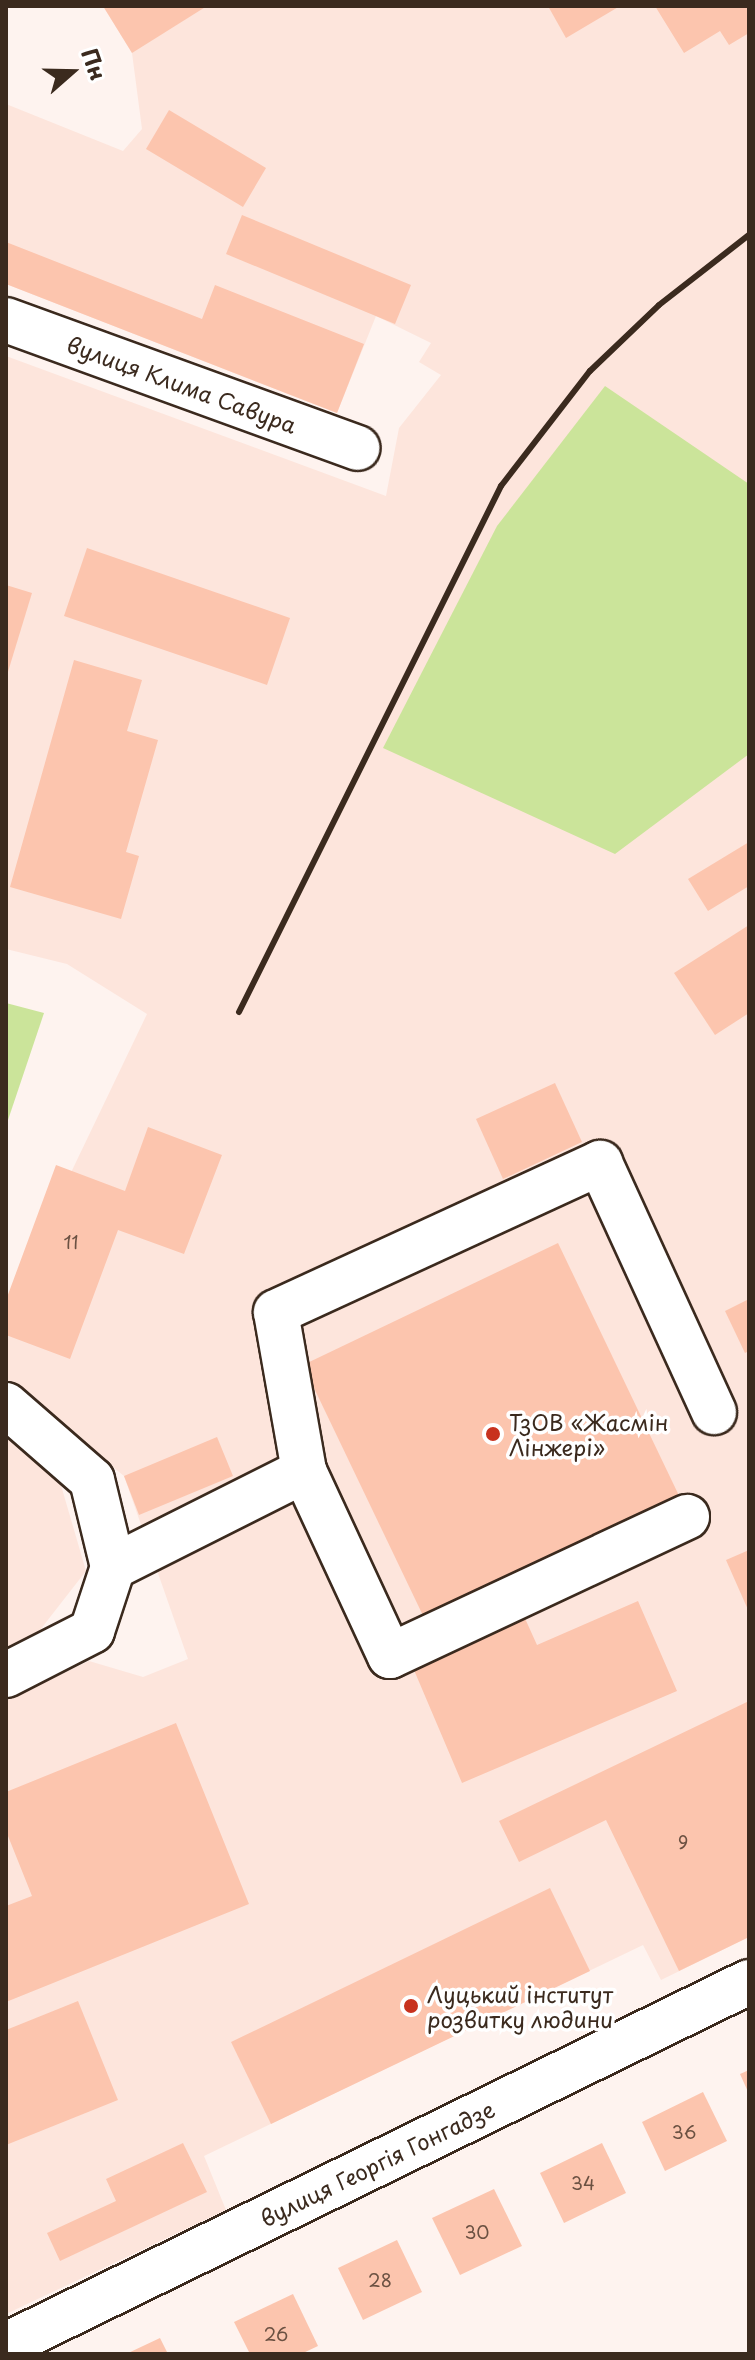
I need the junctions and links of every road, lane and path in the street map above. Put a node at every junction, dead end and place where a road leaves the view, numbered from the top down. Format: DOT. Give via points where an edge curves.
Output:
graph roads {
  1 [pos="6,320"];
  2 [pos="357,448"];
  3 [pos="6,1405"];
  4 [pos="714,1412"];
  5 [pos="304,1471"];
  6 [pos="687,1517"];
  7 [pos="113,1567"];
  8 [pos="6,1675"];
  9 [pos="749,1982"];
  10 [pos="6,2345"];
  1 -- 2 [label="street, вулиця Клима Савура"];
  3 -- 7 [label="street" via="92,1480"];
  4 -- 5 [label="street" via="600,1163 276,1312"];
  5 -- 6 [label="street" via="390,1656"];
  5 -- 7 [label="street"];
  7 -- 8 [label="street" via="92,1631"];
  9 -- 10 [label="street, вулиця Георгія Гонгадзе"];
}
